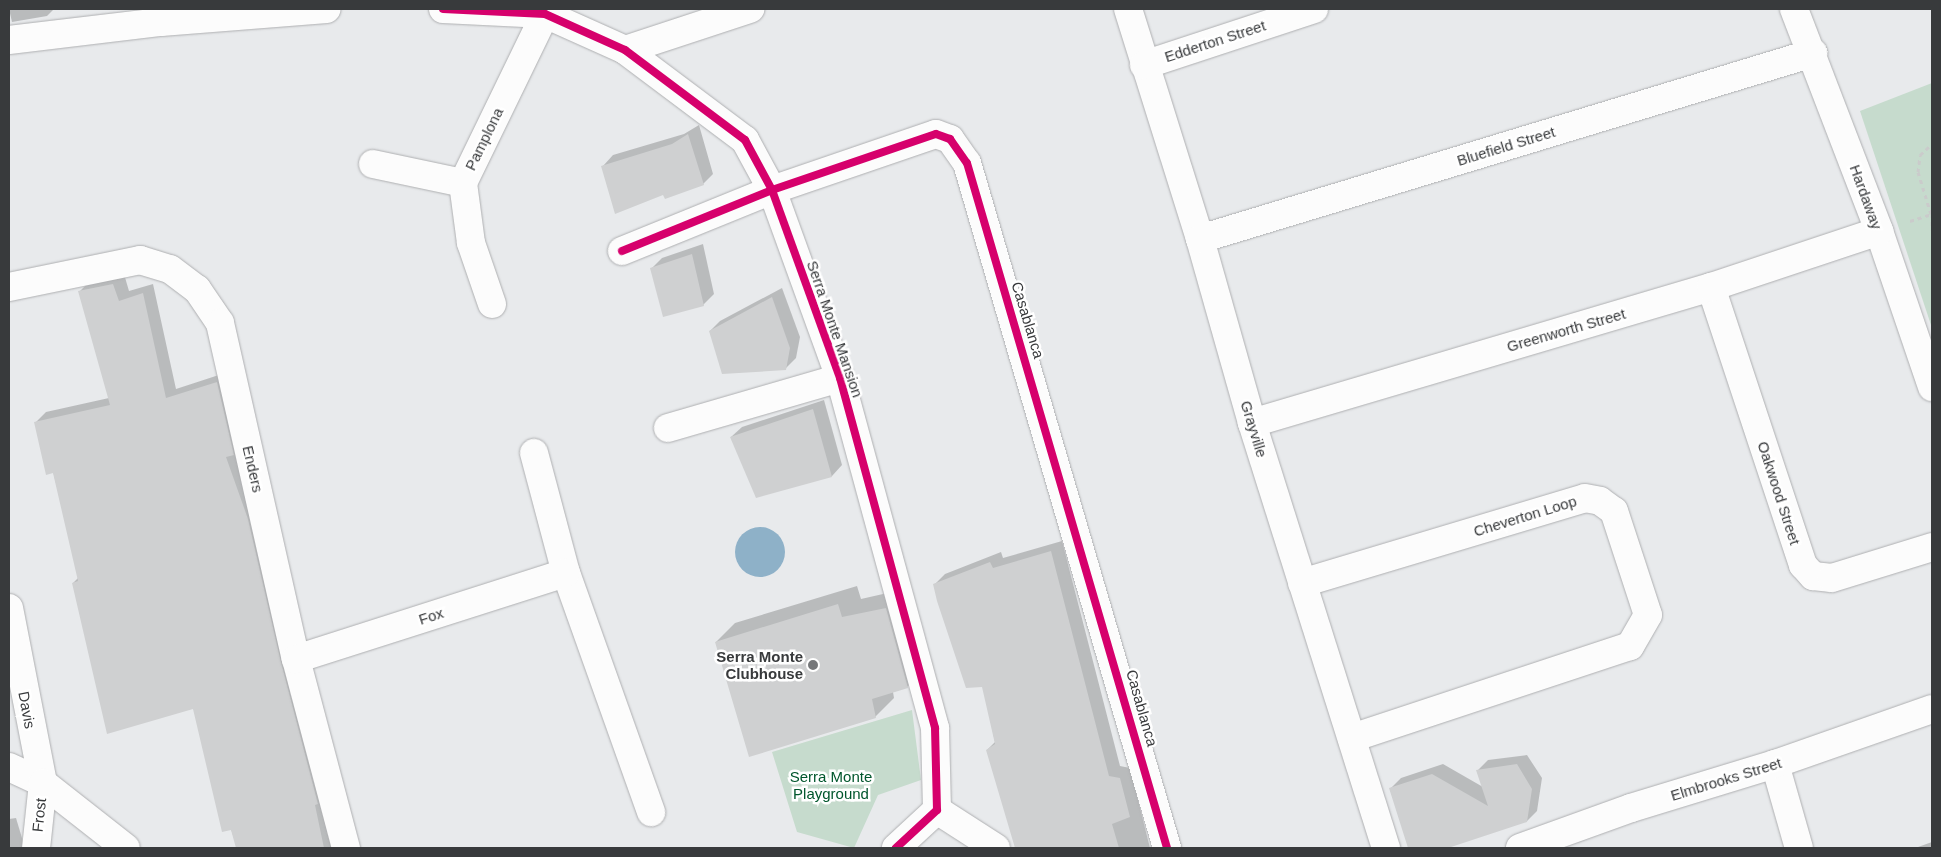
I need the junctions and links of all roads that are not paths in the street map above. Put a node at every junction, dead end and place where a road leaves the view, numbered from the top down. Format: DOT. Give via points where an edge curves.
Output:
graph roads {
  1 [pos="326,9"];
  2 [pos="443,9"];
  3 [pos="750,9"];
  4 [pos="1128,9"];
  5 [pos="1314,9"];
  6 [pos="1794,9"];
  7 [pos="545,12"];
  8 [pos="160,15"];
  9 [pos="9,40"];
  10 [pos="625,50"];
  11 [pos="1813,53"];
  12 [pos="1144,65"];
  13 [pos="373,164"];
  14 [pos="463,183"];
  15 [pos="772,190"];
  16 [pos="1878,231"];
  17 [pos="1200,239"];
  18 [pos="622,250"];
  19 [pos="9,287"];
  20 [pos="1711,287"];
  21 [pos="492,304"];
  22 [pos="840,378"];
  23 [pos="1932,387"];
  24 [pos="1252,423"];
  25 [pos="668,428"];
  26 [pos="534,453"];
  27 [pos="1932,547"];
  28 [pos="566,574"];
  29 [pos="1302,583"];
  30 [pos="9,608"];
  31 [pos="296,659"];
  32 [pos="1932,709"];
  33 [pos="1352,738"];
  34 [pos="1775,764"];
  35 [pos="9,767"];
  36 [pos="43,783"];
  37 [pos="937,810"];
  38 [pos="651,812"];
  39 [pos="36,848"];
  40 [pos="126,848"];
  41 [pos="346,848"];
  42 [pos="896,848"];
  43 [pos="996,848"];
  44 [pos="1167,848"];
  45 [pos="1386,848"];
  46 [pos="1520,848"];
  47 [pos="1799,848"];
  1 -- 8 [label="street"];
  2 -- 7 [label="street, Serra Monte Mansion"];
  3 -- 10 [label="street"];
  4 -- 12 [label="street, Grayville"];
  5 -- 12 [label="street, Edderton Street"];
  6 -- 11 [label="street, Hardaway"];
  7 -- 10 [label="street, Serra Monte Mansion"];
  7 -- 14 [label="street, Pamplona"];
  8 -- 9 [label="street"];
  10 -- 15 [label="street, Serra Monte Mansion" via="745,140"];
  11 -- 16 [label="street, Hardaway"];
  11 -- 17 [label="street, Bluefield Street"];
  12 -- 17 [label="street, Grayville"];
  13 -- 14 [label="street"];
  14 -- 21 [label="street, Pamplona" via="471,243"];
  15 -- 18 [label="street, Casablanca"];
  15 -- 22 [label="street, Serra Monte Mansion"];
  15 -- 44 [label="street, Casablanca" via="936,134 950,139 960,150 1097,601"];
  16 -- 20 [label="street, Greenworth Street"];
  16 -- 23 [label="street, Hardaway"];
  17 -- 24 [label="street, Grayville"];
  19 -- 31 [label="street, Enders" via="140,260 170,269 197,289 220,323"];
  20 -- 24 [label="street, Greenworth Street"];
  20 -- 27 [label="street, Oakwood Street" via="1802,565 1813,576 1832,578"];
  22 -- 25 [label="street"];
  22 -- 37 [label="street, Serra Monte Mansion" via="935,728"];
  24 -- 29 [label="street, Grayville"];
  26 -- 28 [label="street"];
  28 -- 31 [label="street, Fox"];
  28 -- 38 [label="street"];
  29 -- 33 [label="street, Grayville"];
  29 -- 33 [label="street, Cheverton Loop" via="1585,498 1600,500 1614,511 1648,614 1630,646"];
  30 -- 36 [label="street, Davis"];
  31 -- 41 [label="street, Enders"];
  32 -- 34 [label="street, Elmbrooks Street"];
  33 -- 45 [label="street, Grayville"];
  34 -- 46 [label="street, Elmbrooks Street" via="1631,808"];
  34 -- 47 [label="street"];
  35 -- 36 [label="street"];
  36 -- 39 [label="street, Frost"];
  36 -- 40 [label="street"];
  37 -- 42 [label="street"];
  37 -- 43 [label="street"];
}
